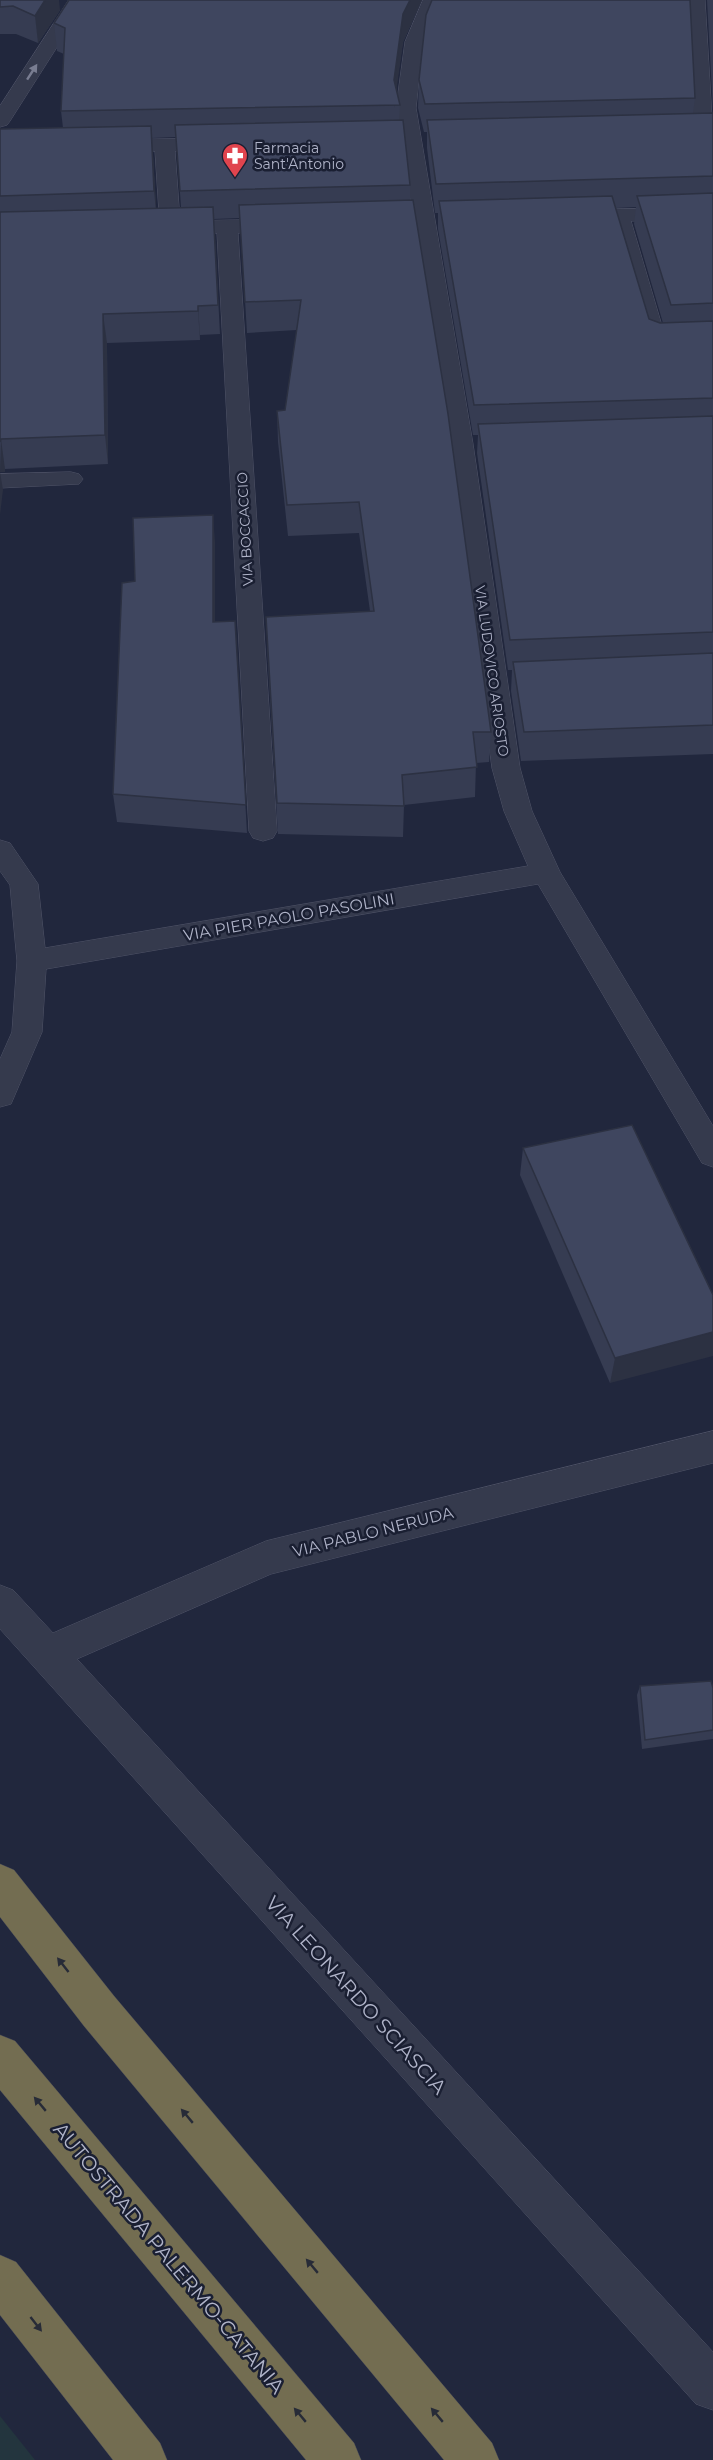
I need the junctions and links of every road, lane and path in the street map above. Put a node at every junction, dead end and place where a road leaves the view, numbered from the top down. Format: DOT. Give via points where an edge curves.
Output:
graph roads {
  1 [pos="432,0"];
  2 [pos="696,0"];
  3 [pos="77,1"];
  4 [pos="54,3"];
  5 [pos="0,122"];
  6 [pos="680,134"];
  7 [pos="708,134"];
  8 [pos="236,144"];
  9 [pos="165,145"];
  10 [pos="82,147"];
  11 [pos="713,213"];
  12 [pos="619,215"];
  13 [pos="550,217"];
  14 [pos="308,224"];
  15 [pos="227,226"];
  16 [pos="170,228"];
  17 [pos="147,229"];
  18 [pos="713,342"];
  19 [pos="71,479"];
  20 [pos="0,481"];
  21 [pos="263,831"];
  22 [pos="0,850"];
  23 [pos="546,873"];
  24 [pos="32,961"];
  25 [pos="0,1095"];
  26 [pos="713,1154"];
  27 [pos="713,1447"];
  28 [pos="0,1602"];
  29 [pos="46,1654"];
  30 [pos="0,1884"];
  31 [pos="0,2056"];
  32 [pos="0,2278"];
  33 [pos="713,2387"];
  34 [pos="143,2460"];
  35 [pos="338,2460"];
  36 [pos="475,2460"];
  1 -- 23 [label="street, VIA LUDOVICO ARIOSTO" via="414,42 406,108 423,220 472,444 504,681 506,768 518,810"];
  2 -- 7 [label="street"];
  3 -- 4 [label="street"];
  5 -- 3 [label="street, one-way"];
  6 -- 7 [label="street"];
  8 -- 9 [label="street"];
  9 -- 10 [label="street"];
  9 -- 16 [label="street"];
  11 -- 12 [label="street"];
  12 -- 13 [label="street"];
  12 -- 18 [label="street" via="656,343"];
  14 -- 15 [label="street"];
  15 -- 16 [label="street"];
  15 -- 21 [label="street, VIA BOCCACCIO"];
  16 -- 17 [label="street"];
  19 -- 20 [label="street"];
  22 -- 24 [label="street" via="24,884"];
  23 -- 24 [label="street, VIA PIER PAOLO PASOLINI"];
  23 -- 26 [label="street, VIA LUDOVICO ARIOSTO"];
  24 -- 25 [label="street" via="27,1032"];
  27 -- 29 [label="street, VIA PABLO NERUDA" via="266,1558"];
  28 -- 29 [label="street, VIA LEONARDO SCIASCIA"];
  29 -- 33 [label="street, VIA LEONARDO SCIASCIA"];
  36 -- 30 [label="highway, one-way" via="99,2011"];
  35 -- 31 [label="highway, AUTOSTRADA PALERMO-CATANIA, one-way"];
  32 -- 34 [label="highway, one-way"];
}
